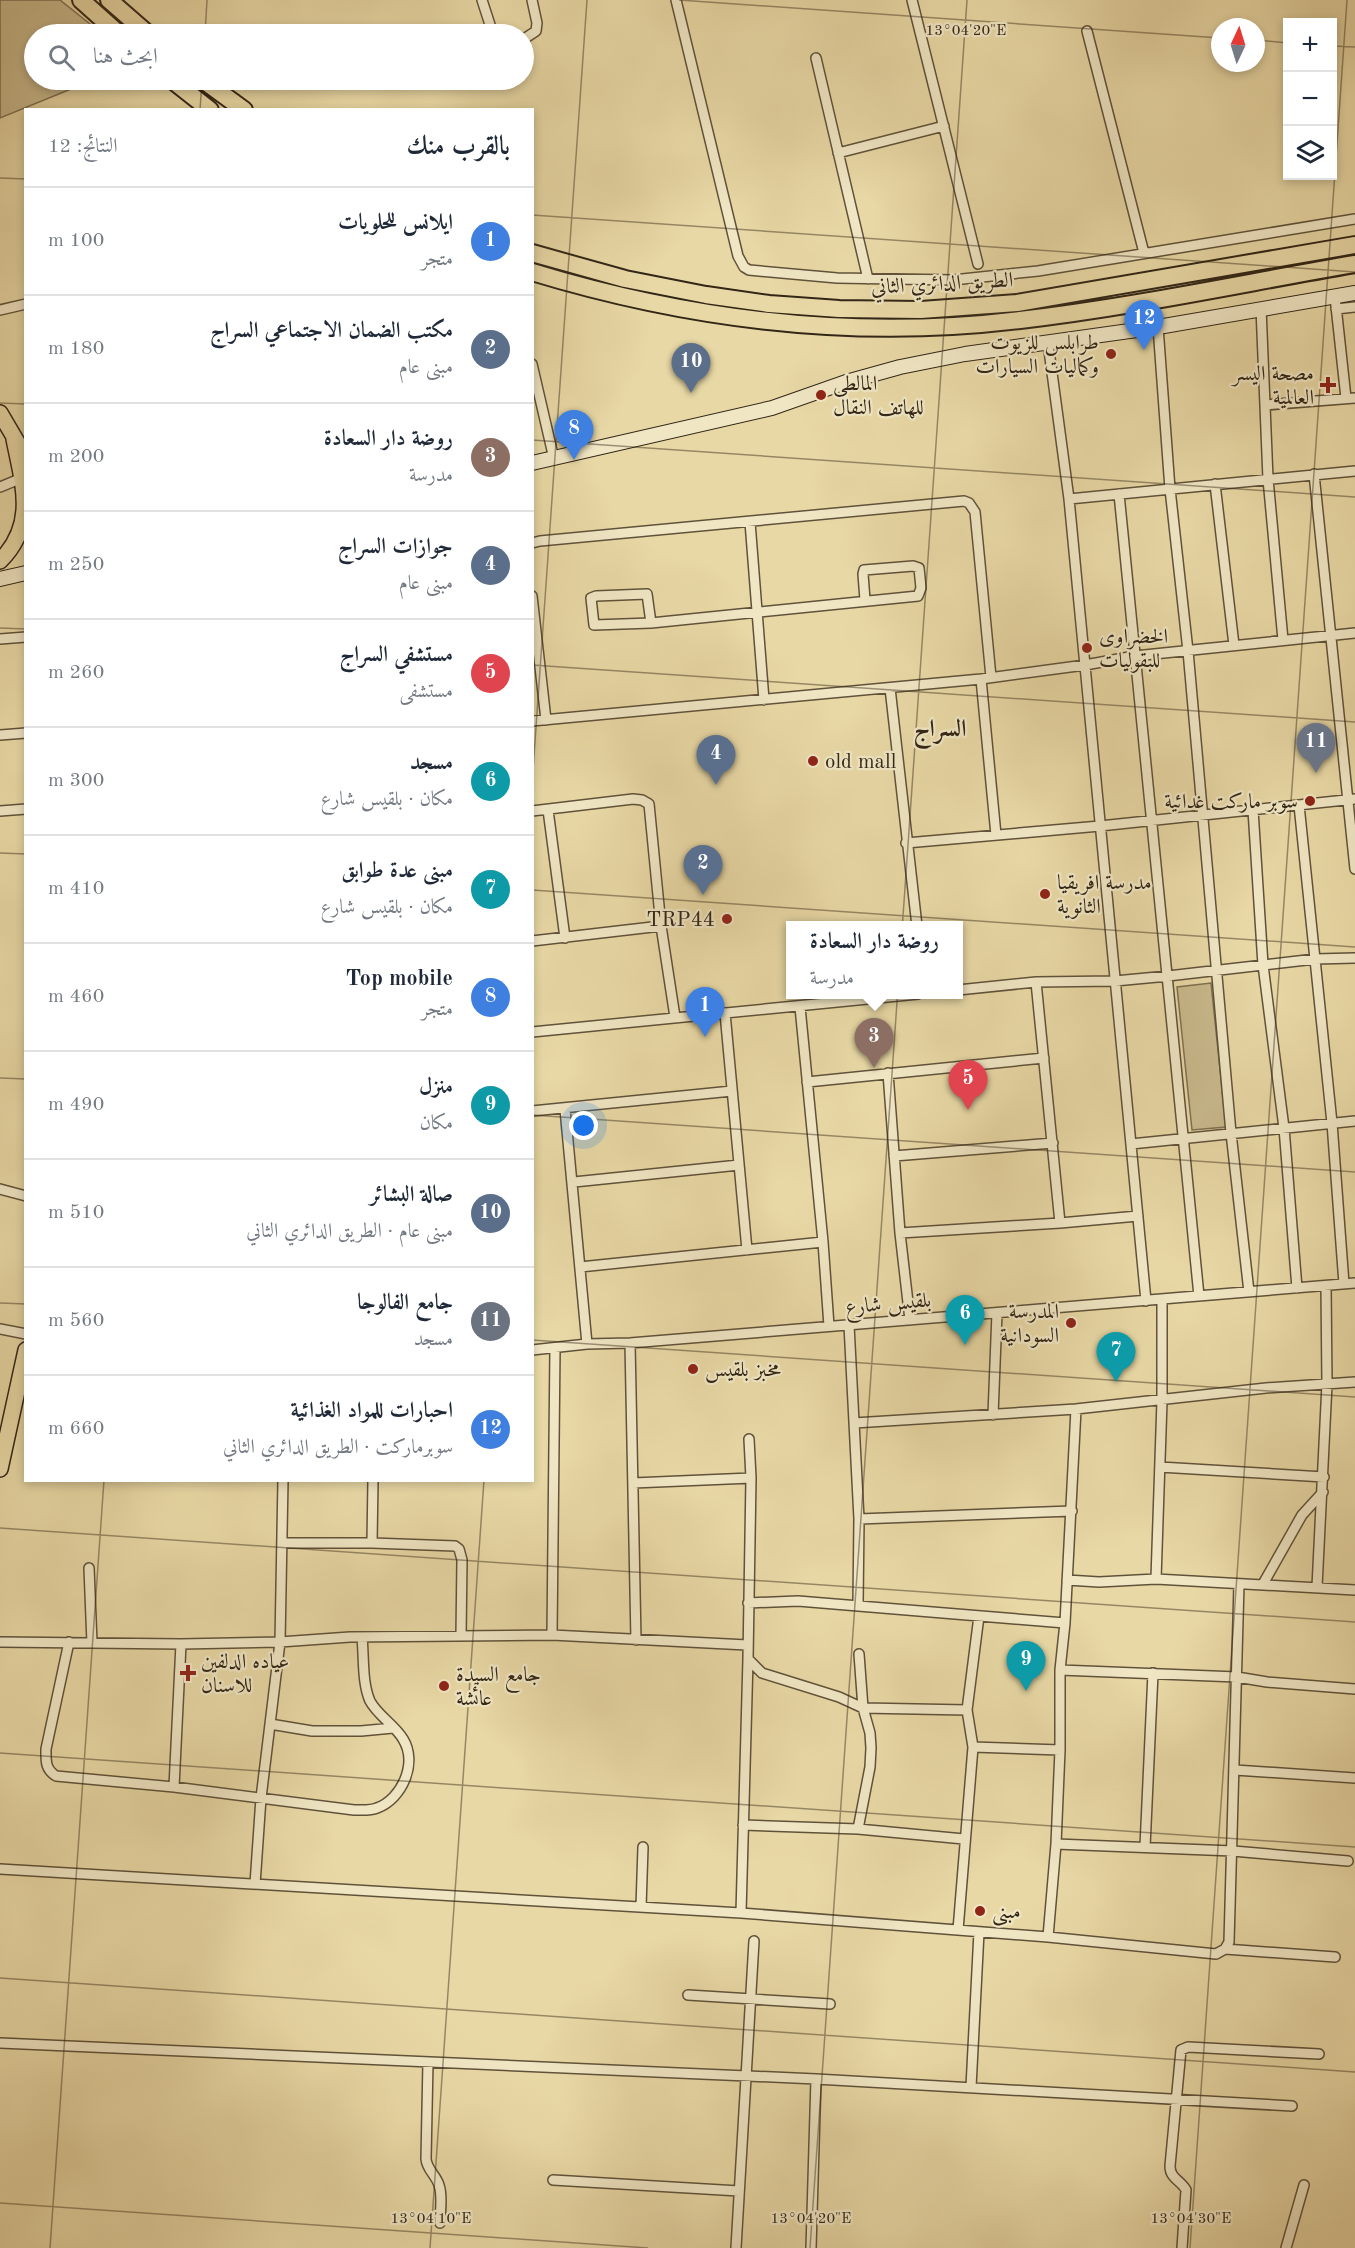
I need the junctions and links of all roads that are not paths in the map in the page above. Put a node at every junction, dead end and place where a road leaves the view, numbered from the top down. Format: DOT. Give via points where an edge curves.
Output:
graph roads {
  1 [pos="81,0"];
  2 [pos="109,0"];
  3 [pos="482,0"];
  4 [pos="532,0"];
  5 [pos="676,0"];
  6 [pos="912,0"];
  7 [pos="108,24"];
  8 [pos="137,24"];
  9 [pos="490,24"];
  10 [pos="1087,31"];
  11 [pos="534,33"];
  12 [pos="816,58"];
  13 [pos="185,90"];
  14 [pos="217,90"];
  15 [pos="207,108"];
  16 [pos="241,108"];
  17 [pos="944,126"];
  18 [pos="838,153"];
  19 [pos="1355,219"];
  20 [pos="1355,245"];
  21 [pos="1144,253"];
  22 [pos="534,254"];
  23 [pos="978,264"];
  24 [pos="1355,264"];
  25 [pos="534,273"];
  26 [pos="868,279"];
  27 [pos="1355,293"];
  28 [pos="1336,303"];
  29 [pos="24,304"];
  30 [pos="1355,307"];
  31 [pos="1261,309"];
  32 [pos="0,310"];
  33 [pos="1158,327"];
  34 [pos="1048,343"];
  35 [pos="534,372"];
  36 [pos="1350,398"];
  37 [pos="1265,405"];
  38 [pos="0,413"];
  39 [pos="14,440"];
  40 [pos="24,452"];
  41 [pos="555,459"];
  42 [pos="534,463"];
  43 [pos="1355,471"];
  44 [pos="1314,474"];
  45 [pos="22,478"];
  46 [pos="1268,479"];
  47 [pos="1215,484"];
  48 [pos="0,487"];
  49 [pos="1170,489"];
  50 [pos="24,492"];
  51 [pos="1119,494"];
  52 [pos="1069,499"];
  53 [pos="24,520"];
  54 [pos="750,522"];
  55 [pos="534,543"];
  56 [pos="0,561"];
  57 [pos="24,568"];
  58 [pos="24,573"];
  59 [pos="5,577"];
  60 [pos="865,600"];
  61 [pos="756,613"];
  62 [pos="534,614"];
  63 [pos="651,623"];
  64 [pos="1355,633"];
  65 [pos="1331,635"];
  66 [pos="24,637"];
  67 [pos="0,639"];
  68 [pos="1282,640"];
  69 [pos="1234,645"];
  70 [pos="1188,651"];
  71 [pos="1135,656"];
  72 [pos="1085,665"];
  73 [pos="986,678"];
  74 [pos="890,688"];
  75 [pos="764,700"];
  76 [pos="546,720"];
  77 [pos="534,721"];
  78 [pos="24,733"];
  79 [pos="0,735"];
  80 [pos="1352,800"];
  81 [pos="1299,805"];
  82 [pos="24,809"];
  83 [pos="0,810"];
  84 [pos="548,810"];
  85 [pos="1253,810"];
  86 [pos="534,811"];
  87 [pos="1202,816"];
  88 [pos="1152,820"];
  89 [pos="1100,826"];
  90 [pos="996,835"];
  91 [pos="906,843"];
  92 [pos="1355,869"];
  93 [pos="916,921"];
  94 [pos="661,926"];
  95 [pos="565,938"];
  96 [pos="534,941"];
  97 [pos="1355,958"];
  98 [pos="1315,959"];
  99 [pos="1263,965"];
  100 [pos="1217,970"];
  101 [pos="1168,976"];
  102 [pos="1115,981"];
  103 [pos="1036,982"];
  104 [pos="963,989"];
  105 [pos="873,999"];
  106 [pos="800,1007"];
  107 [pos="725,1013"];
  108 [pos="675,1017"];
  109 [pos="534,1032"];
  110 [pos="1044,1058"];
  111 [pos="888,1073"];
  112 [pos="807,1082"];
  113 [pos="732,1091"];
  114 [pos="565,1109"];
  115 [pos="534,1111"];
  116 [pos="1355,1120"];
  117 [pos="1332,1123"];
  118 [pos="1284,1128"];
  119 [pos="1231,1133"];
  120 [pos="1184,1138"];
  121 [pos="1053,1143"];
  122 [pos="1131,1144"];
  123 [pos="894,1156"];
  124 [pos="739,1166"];
  125 [pos="574,1182"];
  126 [pos="0,1189"];
  127 [pos="24,1195"];
  128 [pos="1138,1216"];
  129 [pos="1060,1223"];
  130 [pos="900,1233"];
  131 [pos="823,1242"];
  132 [pos="747,1250"];
  133 [pos="580,1267"];
  134 [pos="1355,1283"];
  135 [pos="1344,1284"];
  136 [pos="1326,1286"];
  137 [pos="1297,1288"];
  138 [pos="1249,1292"];
  139 [pos="1199,1296"];
  140 [pos="1162,1299"];
  141 [pos="1146,1301"];
  142 [pos="997,1313"];
  143 [pos="910,1320"];
  144 [pos="849,1325"];
  145 [pos="829,1326"];
  146 [pos="0,1329"];
  147 [pos="24,1334"];
  148 [pos="630,1343"];
  149 [pos="587,1344"];
  150 [pos="555,1348"];
  151 [pos="534,1350"];
  152 [pos="24,1367"];
  153 [pos="1355,1382"];
  154 [pos="1327,1384"];
  155 [pos="21,1392"];
  156 [pos="1162,1401"];
  157 [pos="1076,1409"];
  158 [pos="993,1415"];
  159 [pos="5,1418"];
  160 [pos="854,1423"];
  161 [pos="748,1439"];
  162 [pos="1160,1467"];
  163 [pos="0,1469"];
  164 [pos="1324,1477"];
  165 [pos="751,1478"];
  166 [pos="283,1482"];
  167 [pos="374,1482"];
  168 [pos="633,1483"];
  169 [pos="1323,1492"];
  170 [pos="1072,1510"];
  171 [pos="859,1520"];
  172 [pos="283,1543"];
  173 [pos="372,1543"];
  174 [pos="88,1568"];
  175 [pos="1155,1579"];
  176 [pos="1067,1580"];
  177 [pos="1239,1584"];
  178 [pos="1263,1584"];
  179 [pos="1317,1587"];
  180 [pos="1355,1590"];
  181 [pos="748,1603"];
  182 [pos="858,1605"];
  183 [pos="979,1616"];
  184 [pos="1065,1623"];
  185 [pos="552,1635"];
  186 [pos="461,1636"];
  187 [pos="362,1637"];
  188 [pos="636,1640"];
  189 [pos="0,1642"];
  190 [pos="69,1642"];
  191 [pos="280,1642"];
  192 [pos="92,1643"];
  193 [pos="181,1644"];
  194 [pos="747,1645"];
  195 [pos="859,1654"];
  196 [pos="748,1659"];
  197 [pos="1060,1670"];
  198 [pos="1153,1673"];
  199 [pos="1237,1677"];
  200 [pos="1355,1689"];
  201 [pos="863,1708"];
  202 [pos="968,1710"];
  203 [pos="270,1724"];
  204 [pos="393,1728"];
  205 [pos="973,1747"];
  206 [pos="1060,1750"];
  207 [pos="1235,1770"];
  208 [pos="1355,1778"];
  209 [pos="174,1787"];
  210 [pos="261,1798"];
  211 [pos="743,1825"];
  212 [pos="858,1829"];
  213 [pos="964,1839"];
  214 [pos="1056,1844"];
  215 [pos="643,1847"];
  216 [pos="1145,1847"];
  217 [pos="1233,1851"];
  218 [pos="1348,1861"];
  219 [pos="0,1869"];
  220 [pos="255,1884"];
  221 [pos="641,1907"];
  222 [pos="741,1913"];
  223 [pos="957,1930"];
  224 [pos="979,1932"];
  225 [pos="1048,1937"];
  226 [pos="754,1941"];
  227 [pos="1225,1949"];
  228 [pos="1335,1957"];
  229 [pos="688,1995"];
  230 [pos="751,1998"];
  231 [pos="830,2004"];
  232 [pos="0,2043"];
  233 [pos="1319,2054"];
  234 [pos="428,2062"];
  235 [pos="747,2076"];
  236 [pos="816,2079"];
  237 [pos="971,2087"];
  238 [pos="1175,2098"];
  239 [pos="1292,2106"];
  240 [pos="553,2180"];
  241 [pos="1304,2185"];
  242 [pos="739,2190"];
  243 [pos="440,2223"];
  244 [pos="736,2248"];
  245 [pos="811,2248"];
  246 [pos="1182,2248"];
  247 [pos="1286,2248"];
  1 -- 7 [label="highway"];
  2 -- 8 [label="highway"];
  3 -- 9 [label="street"];
  4 -- 11 [label="street" via="537,23"];
  5 -- 26 [label="street" via="740,262 749,270"];
  6 -- 17 [label="street"];
  10 -- 21 [label="street"];
  12 -- 18 [label="street"];
  13 -- 15 [label="highway"];
  14 -- 16 [label="highway"];
  17 -- 18 [label="street"];
  17 -- 23 [label="street"];
  18 -- 26 [label="street"];
  19 -- 21 [label="street"];
  20 -- 22 [label="highway, الطريق الدائري الثاني" via="1017,303 921,309 839,309 706,295 625,279"];
  21 -- 26 [label="street" via="1038,271 952,280"];
  24 -- 25 [label="highway, الطريق الدائري الثاني" via="1020,320 922,327 836,327 708,314 618,296"];
  27 -- 28 [label="street"];
  28 -- 30 [label="street"];
  28 -- 31 [label="street"];
  28 -- 36 [label="street"];
  29 -- 32 [label="street"];
  31 -- 33 [label="street"];
  31 -- 37 [label="street"];
  33 -- 34 [label="street"];
  33 -- 49 [label="street"];
  34 -- 41 [label="street" via="900,367 772,408"];
  34 -- 52 [label="street"];
  35 -- 41 [label="street"];
  36 -- 37 [label="street"];
  37 -- 46 [label="street"];
  38 -- 39 [label="main road"];
  39 -- 40 [label="main road"];
  39 -- 45 [label="main road"];
  41 -- 42 [label="street"];
  43 -- 44 [label="street"];
  44 -- 46 [label="street"];
  44 -- 65 [label="street"];
  45 -- 48 [label="street"];
  45 -- 50 [label="main road"];
  46 -- 47 [label="street"];
  46 -- 68 [label="street"];
  47 -- 49 [label="street"];
  47 -- 69 [label="street"];
  49 -- 51 [label="street"];
  49 -- 70 [label="street"];
  51 -- 52 [label="street"];
  51 -- 71 [label="street"];
  52 -- 72 [label="street"];
  53 -- 56 [label="main road" via="13,545"];
  54 -- 55 [label="street"];
  54 -- 61 [label="street"];
  54 -- 73 [label="street" via="969,503 975,512"];
  57 -- 59 [label="street"];
  58 -- 59 [label="street"];
  60 -- 60 [label="street" via="864,570 919,568 918,596"];
  60 -- 61 [label="street"];
  61 -- 63 [label="street"];
  61 -- 75 [label="street"];
  62 -- 76 [label="street"];
  63 -- 63 [label="street" via="594,625 591,598 647,594"];
  64 -- 65 [label="street"];
  65 -- 68 [label="street"];
  65 -- 80 [label="street"];
  66 -- 67 [label="street"];
  68 -- 69 [label="street"];
  69 -- 70 [label="street"];
  70 -- 71 [label="street"];
  70 -- 87 [label="street"];
  71 -- 72 [label="street"];
  71 -- 88 [label="street"];
  72 -- 73 [label="street"];
  72 -- 89 [label="street"];
  73 -- 74 [label="street"];
  73 -- 90 [label="street"];
  74 -- 75 [label="street"];
  74 -- 91 [label="street"];
  75 -- 76 [label="street"];
  76 -- 77 [label="street"];
  78 -- 79 [label="street"];
  80 -- 81 [label="street"];
  80 -- 92 [label="street"];
  81 -- 85 [label="street"];
  81 -- 98 [label="street"];
  82 -- 83 [label="street"];
  84 -- 86 [label="street"];
  84 -- 94 [label="street" via="633,799 649,804"];
  84 -- 95 [label="street"];
  85 -- 87 [label="street"];
  85 -- 99 [label="street"];
  87 -- 88 [label="street"];
  87 -- 100 [label="street"];
  88 -- 89 [label="street"];
  88 -- 101 [label="street"];
  89 -- 90 [label="street"];
  89 -- 102 [label="street"];
  90 -- 91 [label="street"];
  91 -- 93 [label="street"];
  94 -- 95 [label="street"];
  94 -- 108 [label="street"];
  95 -- 96 [label="street"];
  97 -- 98 [label="street"];
  98 -- 99 [label="street"];
  98 -- 117 [label="street"];
  99 -- 100 [label="street"];
  99 -- 118 [label="street"];
  100 -- 101 [label="street"];
  100 -- 119 [label="street"];
  101 -- 102 [label="street"];
  101 -- 120 [label="street"];
  102 -- 103 [label="street"];
  102 -- 122 [label="street"];
  103 -- 104 [label="street"];
  103 -- 110 [label="street"];
  105 -- 106 [label="street"];
  106 -- 107 [label="street"];
  106 -- 112 [label="street"];
  107 -- 108 [label="street"];
  107 -- 113 [label="street"];
  108 -- 109 [label="street"];
  110 -- 111 [label="street"];
  110 -- 121 [label="street"];
  111 -- 112 [label="street"];
  111 -- 123 [label="street"];
  112 -- 131 [label="street"];
  113 -- 114 [label="street"];
  113 -- 124 [label="street"];
  114 -- 115 [label="street"];
  114 -- 125 [label="street"];
  116 -- 117 [label="street"];
  117 -- 118 [label="street"];
  117 -- 135 [label="street"];
  118 -- 119 [label="street"];
  118 -- 137 [label="street"];
  119 -- 120 [label="street"];
  119 -- 138 [label="street"];
  120 -- 122 [label="street"];
  120 -- 139 [label="street"];
  121 -- 123 [label="street"];
  121 -- 129 [label="street"];
  122 -- 128 [label="street"];
  123 -- 130 [label="street"];
  124 -- 125 [label="street"];
  124 -- 132 [label="street"];
  125 -- 133 [label="street"];
  126 -- 127 [label="street"];
  128 -- 129 [label="street"];
  128 -- 141 [label="street"];
  129 -- 130 [label="street"];
  130 -- 143 [label="street"];
  131 -- 132 [label="street"];
  131 -- 145 [label="street"];
  132 -- 133 [label="street"];
  133 -- 149 [label="street"];
  134 -- 135 [label="street, بلقيس شارع"];
  135 -- 136 [label="street, بلقيس شارع"];
  136 -- 137 [label="street, بلقيس شارع"];
  136 -- 154 [label="street"];
  137 -- 138 [label="street, بلقيس شارع"];
  138 -- 139 [label="street, بلقيس شارع"];
  139 -- 140 [label="street, بلقيس شارع"];
  140 -- 141 [label="street, بلقيس شارع"];
  140 -- 156 [label="street"];
  141 -- 142 [label="street, بلقيس شارع"];
  142 -- 143 [label="street, بلقيس شارع"];
  142 -- 158 [label="street"];
  143 -- 144 [label="street, بلقيس شارع"];
  144 -- 145 [label="street, بلقيس شارع"];
  144 -- 160 [label="street"];
  145 -- 148 [label="street, بلقيس شارع"];
  146 -- 147 [label="street"];
  148 -- 149 [label="street, بلقيس شارع"];
  148 -- 168 [label="street"];
  149 -- 150 [label="street, بلقيس شارع"];
  150 -- 151 [label="street, بلقيس شارع"];
  150 -- 185 [label="street"];
  152 -- 155 [label="main road"];
  153 -- 154 [label="street"];
  154 -- 156 [label="street"];
  154 -- 164 [label="street"];
  155 -- 159 [label="main road"];
  156 -- 157 [label="street"];
  156 -- 162 [label="street"];
  157 -- 158 [label="street"];
  157 -- 170 [label="street"];
  158 -- 160 [label="street"];
  159 -- 163 [label="main road"];
  160 -- 171 [label="street"];
  161 -- 165 [label="street"];
  162 -- 164 [label="street"];
  162 -- 175 [label="street"];
  164 -- 169 [label="street"];
  165 -- 168 [label="street"];
  165 -- 181 [label="street"];
  166 -- 172 [label="street"];
  167 -- 173 [label="street"];
  168 -- 188 [label="street"];
  169 -- 178 [label="street" via="1302,1515"];
  169 -- 179 [label="street"];
  170 -- 171 [label="street"];
  170 -- 176 [label="street"];
  171 -- 182 [label="street"];
  172 -- 173 [label="street"];
  172 -- 191 [label="street"];
  173 -- 186 [label="street" via="451,1545 459,1549"];
  174 -- 192 [label="street"];
  175 -- 176 [label="street"];
  175 -- 177 [label="street"];
  176 -- 184 [label="street"];
  177 -- 178 [label="street"];
  177 -- 199 [label="street"];
  178 -- 179 [label="street"];
  179 -- 180 [label="street"];
  181 -- 182 [label="street" via="798,1600"];
  181 -- 194 [label="street"];
  182 -- 183 [label="street"];
  183 -- 184 [label="street"];
  183 -- 202 [label="street"];
  184 -- 197 [label="street"];
  185 -- 186 [label="street"];
  185 -- 188 [label="street"];
  186 -- 187 [label="street"];
  187 -- 191 [label="street"];
  187 -- 204 [label="street" via="371,1703"];
  188 -- 194 [label="street"];
  189 -- 190 [label="street"];
  190 -- 192 [label="street"];
  190 -- 209 [label="street" via="46,1749 50,1772 56,1776"];
  191 -- 193 [label="street"];
  191 -- 203 [label="street"];
  192 -- 193 [label="street"];
  193 -- 209 [label="street"];
  194 -- 196 [label="street"];
  195 -- 201 [label="street"];
  196 -- 201 [label="street" via="762,1673"];
  196 -- 211 [label="street"];
  197 -- 198 [label="street"];
  197 -- 206 [label="street"];
  198 -- 199 [label="street"];
  198 -- 216 [label="street"];
  199 -- 200 [label="street"];
  199 -- 207 [label="street"];
  201 -- 202 [label="street"];
  201 -- 212 [label="street" via="871,1748"];
  202 -- 205 [label="street"];
  203 -- 204 [label="street" via="312,1731"];
  203 -- 210 [label="street"];
  204 -- 210 [label="street" via="403,1738 408,1764 404,1782 388,1803 375,1809 354,1810"];
  205 -- 206 [label="street"];
  205 -- 213 [label="street"];
  206 -- 214 [label="street"];
  207 -- 208 [label="street"];
  207 -- 217 [label="street"];
  209 -- 210 [label="street"];
  210 -- 220 [label="street"];
  211 -- 212 [label="street"];
  211 -- 222 [label="street"];
  212 -- 213 [label="street"];
  213 -- 223 [label="street"];
  214 -- 216 [label="street"];
  214 -- 225 [label="street"];
  215 -- 221 [label="street"];
  216 -- 217 [label="street"];
  217 -- 218 [label="street"];
  217 -- 227 [label="street" via="1229,1942"];
  219 -- 220 [label="street"];
  220 -- 221 [label="street"];
  221 -- 222 [label="street"];
  222 -- 223 [label="street"];
  223 -- 224 [label="street"];
  224 -- 225 [label="street"];
  224 -- 237 [label="street"];
  225 -- 227 [label="street" via="1216,1954"];
  226 -- 230 [label="street"];
  227 -- 228 [label="street"];
  229 -- 230 [label="street"];
  230 -- 231 [label="street"];
  230 -- 235 [label="street"];
  232 -- 234 [label="street"];
  233 -- 238 [label="street" via="1185,2047 1179,2056"];
  234 -- 235 [label="street"];
  234 -- 243 [label="street" via="427,2166 438,2183"];
  235 -- 236 [label="street"];
  235 -- 242 [label="street"];
  236 -- 237 [label="street"];
  236 -- 245 [label="street"];
  237 -- 238 [label="street"];
  238 -- 239 [label="street"];
  238 -- 246 [label="street" via="1170,2170 1186,2190"];
  240 -- 242 [label="street"];
  241 -- 247 [label="street"];
  242 -- 244 [label="street"];
}
